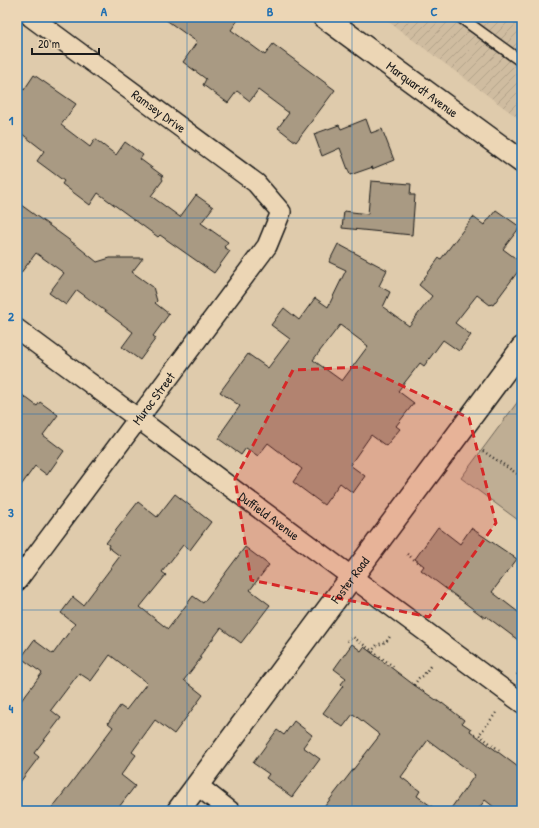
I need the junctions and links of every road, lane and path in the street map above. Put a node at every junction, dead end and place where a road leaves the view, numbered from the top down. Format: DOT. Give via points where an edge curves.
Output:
graph roads {
  1 [pos="31,17"];
  2 [pos="324,17"];
  3 [pos="460,17"];
  4 [pos="522,62"];
  5 [pos="522,162"];
  6 [pos="281,212"];
  7 [pos="17,329"];
  8 [pos="522,348"];
  9 [pos="138,418"];
  10 [pos="483,451"];
  11 [pos="522,477"];
  12 [pos="407,554"];
  13 [pos="422,566"];
  14 [pos="352,577"];
  15 [pos="17,581"];
  16 [pos="391,635"];
  17 [pos="347,641"];
  18 [pos="372,652"];
  19 [pos="430,664"];
  20 [pos="394,666"];
  21 [pos="414,685"];
  22 [pos="522,703"];
  23 [pos="496,713"];
  24 [pos="499,750"];
  25 [pos="197,786"];
  26 [pos="178,811"];
  27 [pos="230,811"];
  1 -- 6 [label="street, Ramsey Drive" via="256,183"];
  2 -- 5 [label="street, Marquardt Avenue"];
  3 -- 4 [label="lane"];
  6 -- 9 [label="street, Muroc Street" via="267,246"];
  7 -- 9 [label="street, Duffield Avenue"];
  8 -- 14 [label="street, Foster Road"];
  9 -- 14 [label="street, Duffield Avenue"];
  9 -- 15 [label="street, Muroc Street"];
  10 -- 11 [label="path"];
  12 -- 13 [label="path"];
  14 -- 22 [label="street, Duffield Avenue"];
  14 -- 25 [label="street, Foster Road"];
  16 -- 18 [label="path"];
  17 -- 18 [label="path" via="353,637"];
  18 -- 20 [label="path"];
  19 -- 21 [label="path"];
  23 -- 24 [label="path" via="479,735"];
  25 -- 26 [label="street, Foster Road"];
  25 -- 27 [label="street"];
}
